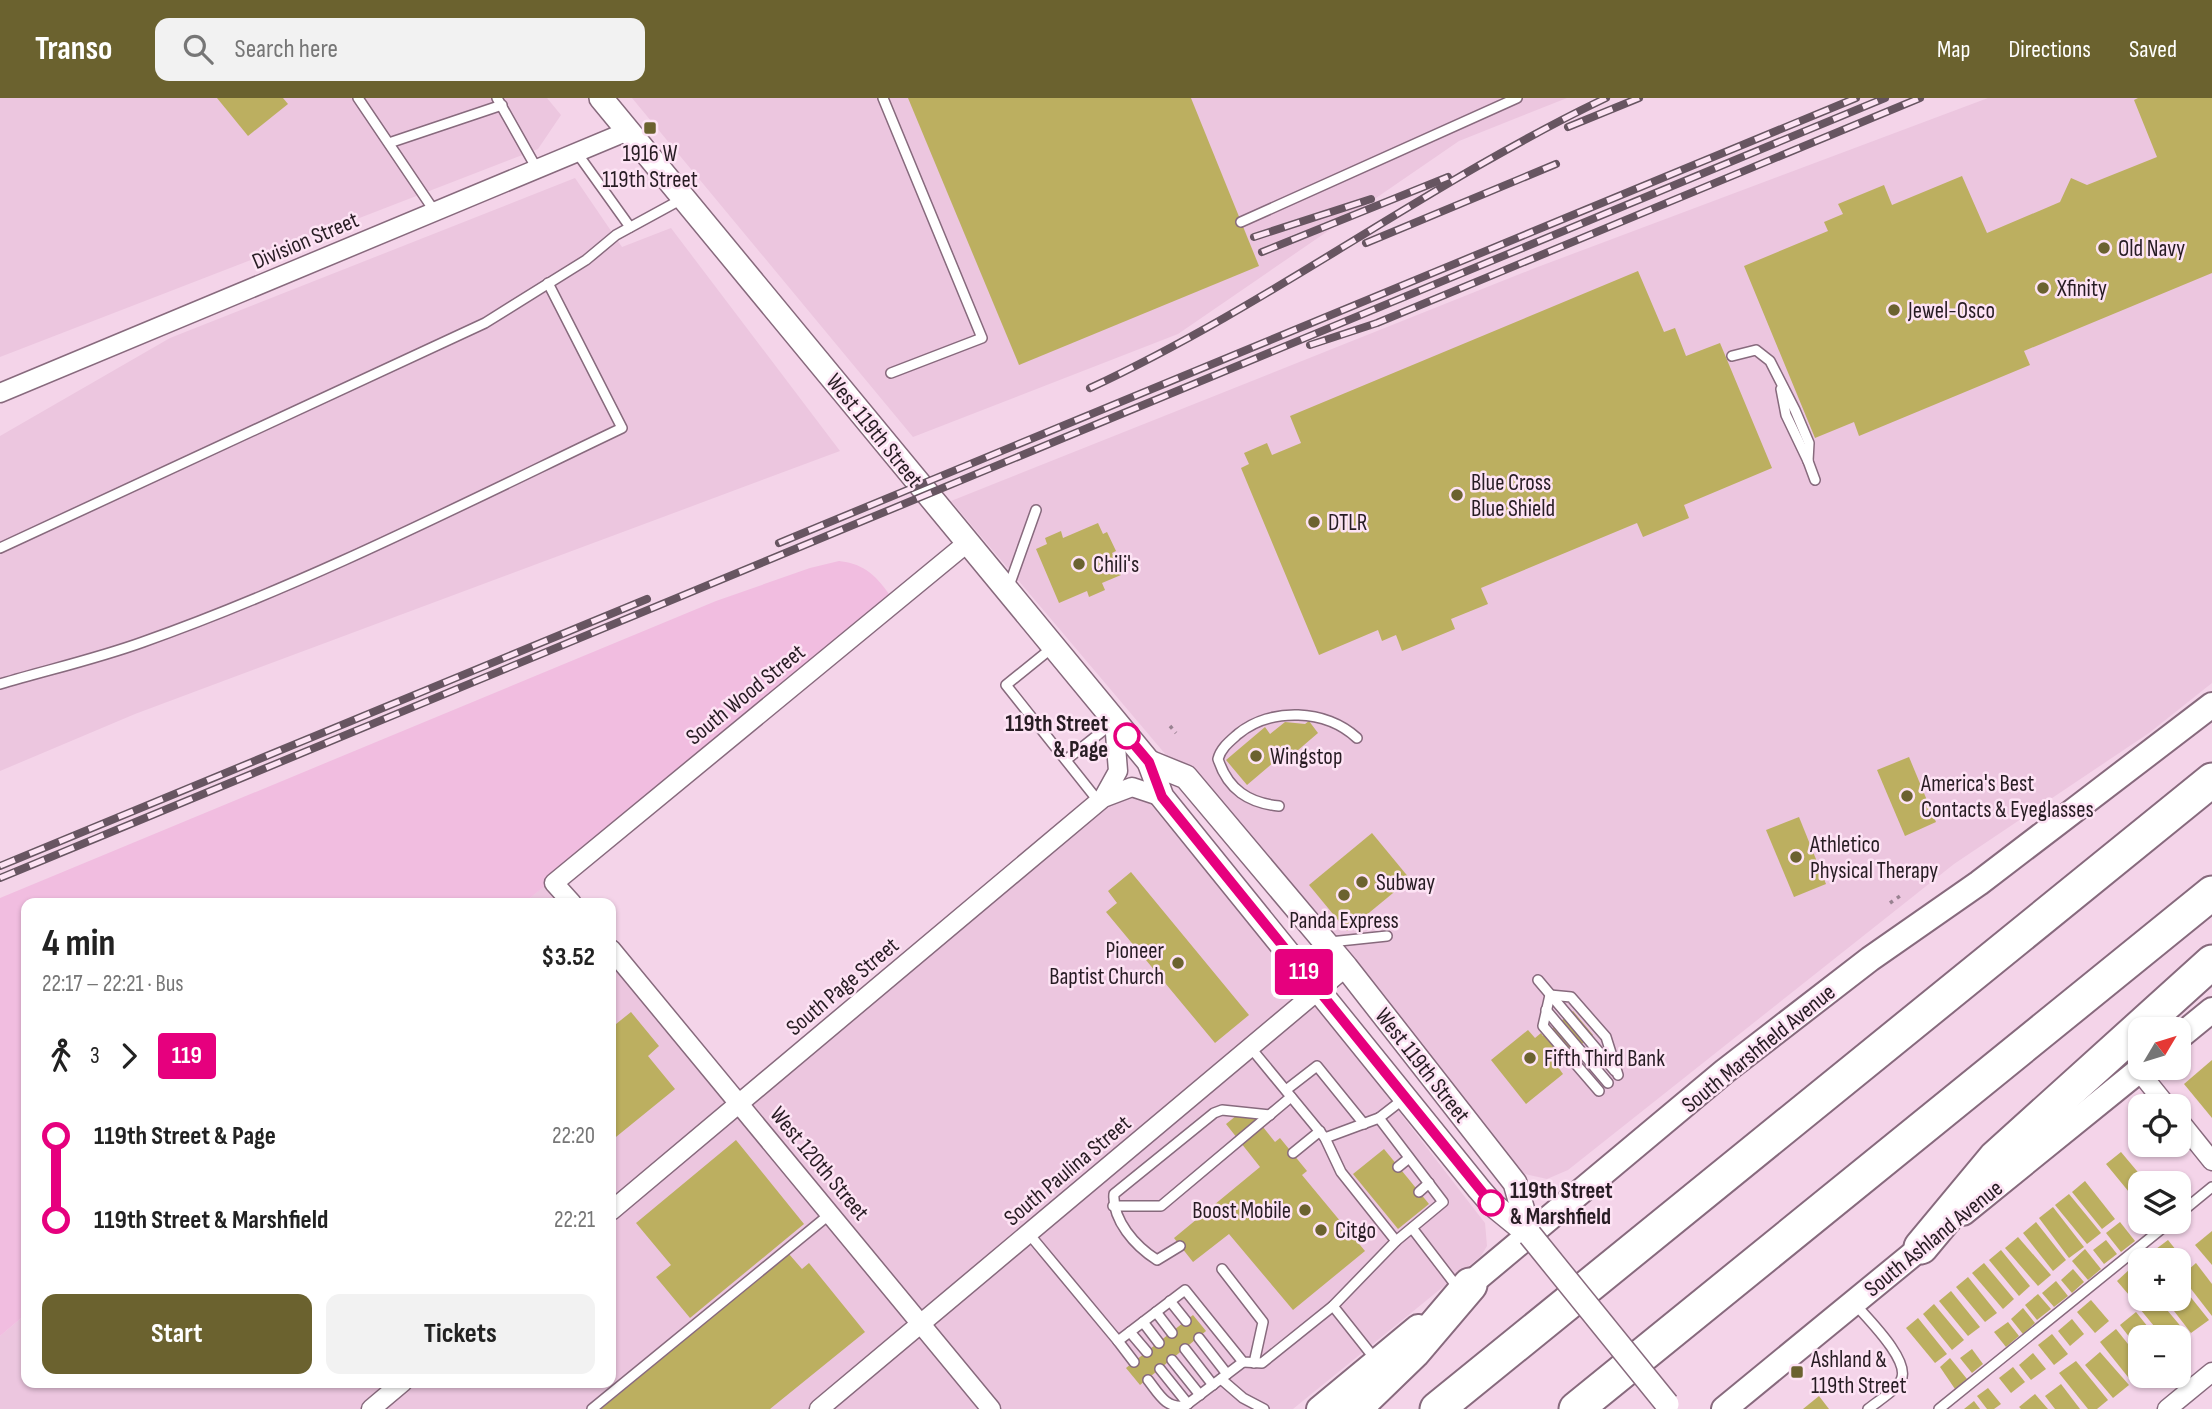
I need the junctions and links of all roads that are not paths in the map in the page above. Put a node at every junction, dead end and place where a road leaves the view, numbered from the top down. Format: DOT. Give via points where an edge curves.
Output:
graph roads {
  1 [pos="358,98"];
  2 [pos="883,98"];
  3 [pos="1517,98"];
  4 [pos="605,99"];
  5 [pos="499,102"];
  6 [pos="628,131"];
  7 [pos="389,143"];
  8 [pos="577,153"];
  9 [pos="537,169"];
  10 [pos="684,198"];
  11 [pos="435,212"];
  12 [pos="1241,222"];
  13 [pos="630,227"];
  14 [pos="548,283"];
  15 [pos="1732,356"];
  16 [pos="891,373"];
  17 [pos="0,393"];
  18 [pos="1815,480"];
  19 [pos="1036,510"];
  20 [pos="967,543"];
  21 [pos="0,548"];
  22 [pos="1007,591"];
  23 [pos="1053,647"];
  24 [pos="0,684"];
  25 [pos="2212,705"];
  26 [pos="1114,721"];
  27 [pos="1357,738"];
  28 [pos="1066,760"];
  29 [pos="1149,762"];
  30 [pos="2212,780"];
  31 [pos="1162,797"];
  32 [pos="1101,800"];
  33 [pos="1279,806"];
  34 [pos="2212,893"];
  35 [pos="568,898"];
  36 [pos="1387,936"];
  37 [pos="1325,942"];
  38 [pos="616,955"];
  39 [pos="2212,962"];
  40 [pos="1346,967"];
  41 [pos="1538,980"];
  42 [pos="1319,989"];
  43 [pos="1550,995"];
  44 [pos="1546,1010"];
  45 [pos="2212,1010"];
  46 [pos="2191,1027"];
  47 [pos="1250,1048"];
  48 [pos="2128,1079"];
  49 [pos="1608,1083"];
  50 [pos="1599,1091"];
  51 [pos="1288,1094"];
  52 [pos="1406,1097"];
  53 [pos="739,1105"];
  54 [pos="1270,1115"];
  55 [pos="1379,1118"];
  56 [pos="1364,1124"];
  57 [pos="1322,1135"];
  58 [pos="2191,1135"];
  59 [pos="1293,1153"];
  60 [pos="1409,1158"];
  61 [pos="2212,1161"];
  62 [pos="1398,1167"];
  63 [pos="1429,1183"];
  64 [pos="2212,1187"];
  65 [pos="1419,1192"];
  66 [pos="2191,1204"];
  67 [pos="1113,1206"];
  68 [pos="616,1207"];
  69 [pos="830,1214"];
  70 [pos="1412,1228"];
  71 [pos="1029,1234"];
  72 [pos="2154,1234"];
  73 [pos="1531,1235"];
  74 [pos="1396,1241"];
  75 [pos="1180,1246"];
  76 [pos="1921,1247"];
  77 [pos="1222,1269"];
  78 [pos="1465,1288"];
  79 [pos="1170,1301"];
  80 [pos="1854,1302"];
  81 [pos="1333,1306"];
  82 [pos="1156,1312"];
  83 [pos="1186,1321"];
  84 [pos="1143,1322"];
  85 [pos="922,1324"];
  86 [pos="1130,1332"];
  87 [pos="1172,1333"];
  88 [pos="1199,1338"];
  89 [pos="1118,1341"];
  90 [pos="1159,1343"];
  91 [pos="1185,1349"];
  92 [pos="1147,1352"];
  93 [pos="1172,1360"];
  94 [pos="1377,1361"];
  95 [pos="1134,1362"];
  96 [pos="1243,1362"];
  97 [pos="1254,1363"];
  98 [pos="1160,1369"];
  99 [pos="2212,1372"];
  100 [pos="1148,1380"];
  101 [pos="1220,1380"];
  102 [pos="396,1388"];
  103 [pos="1200,1395"];
  104 [pos="1188,1404"];
  105 [pos="1669,1406"];
  106 [pos="371,1409"];
  107 [pos="592,1409"];
  108 [pos="819,1409"];
  109 [pos="991,1409"];
  110 [pos="1264,1409"];
  111 [pos="1319,1409"];
  112 [pos="1354,1409"];
  113 [pos="1437,1409"];
  114 [pos="1576,1409"];
  115 [pos="1724,1409"];
  116 [pos="1868,1409"];
  117 [pos="1939,1409"];
  118 [pos="2167,1409"];
  1 -- 7 [label="lane"];
  2 -- 16 [label="lane" via="982,338"];
  3 -- 12 [label="lane"];
  4 -- 6 [label="street, West 119th Street"];
  5 -- 7 [label="lane"];
  5 -- 9 [label="lane"];
  6 -- 8 [label="street, Division Street"];
  6 -- 10 [label="street, West 119th Street"];
  7 -- 11 [label="lane"];
  8 -- 9 [label="street, Division Street"];
  8 -- 13 [label="lane"];
  9 -- 11 [label="street, Division Street"];
  10 -- 13 [label="lane"];
  10 -- 20 [label="street, West 119th Street"];
  11 -- 17 [label="street, Division Street"];
  13 -- 14 [label="lane"];
  14 -- 21 [label="lane" via="472,329"];
  14 -- 24 [label="lane" via="622,428 216,615 140,643"];
  15 -- 18 [label="lane" via="1747,350 1762,353 1779,381 1786,415"];
  19 -- 22 [label="lane"];
  20 -- 22 [label="street, West 119th Street"];
  20 -- 35 [label="street, South Wood Street" via="554,883"];
  22 -- 23 [label="street, West 119th Street"];
  23 -- 26 [label="street, West 119th Street"];
  23 -- 28 [label="lane" via="1006,685"];
  25 -- 73 [label="main road, South Marshfield Avenue" via="1798,1015"];
  26 -- 28 [label="lane"];
  26 -- 29 [label="street, West 119th Street"];
  26 -- 32 [label="street, South Page Street" via="1118,771"];
  27 -- 33 [label="lane" via="1332,719 1276,716 1257,720 1225,746 1218,759 1220,766 1242,795 1259,804"];
  28 -- 32 [label="lane"];
  29 -- 31 [label="street, West 119th Street"];
  29 -- 37 [label="street, West 119th Street" via="1186,776"];
  30 -- 113 [label="highway"];
  31 -- 32 [label="street, South Page Street" via="1132,787"];
  31 -- 42 [label="street, West 119th Street"];
  32 -- 53 [label="street, South Page Street"];
  34 -- 114 [label="highway"];
  36 -- 37 [label="lane"];
  37 -- 40 [label="street, West 119th Street"];
  38 -- 53 [label="street, West 120th Street"];
  39 -- 76 [label="highway" via="1995,1158"];
  40 -- 42 [label="street, South Paulina Street"];
  40 -- 73 [label="street, West 119th Street" via="1515,1183"];
  41 -- 43 [label="lane"];
  42 -- 47 [label="street, South Paulina Street"];
  42 -- 52 [label="street, West 119th Street"];
  43 -- 43 [label="lane" via="1571,997 1606,1037 1618,1075"];
  43 -- 44 [label="lane"];
  44 -- 49 [label="lane"];
  44 -- 50 [label="lane" via="1543,1026"];
  45 -- 46 [label="main road"];
  47 -- 51 [label="lane"];
  47 -- 71 [label="street, South Paulina Street"];
  48 -- 76 [label="main road, South Ashland Avenue"];
  51 -- 54 [label="lane"];
  51 -- 56 [label="lane" via="1317,1066"];
  51 -- 57 [label="lane"];
  52 -- 55 [label="lane"];
  52 -- 73 [label="street, West 119th Street" via="1492,1204"];
  53 -- 68 [label="street, South Page Street"];
  53 -- 69 [label="street, West 120th Street"];
  54 -- 67 [label="lane" via="1161,1206"];
  54 -- 67 [label="lane" via="1214,1113 1114,1194"];
  55 -- 56 [label="lane"];
  55 -- 60 [label="lane"];
  56 -- 57 [label="lane"];
  57 -- 59 [label="lane"];
  57 -- 74 [label="lane" via="1341,1172 1385,1219"];
  58 -- 61 [label="street"];
  60 -- 62 [label="lane"];
  60 -- 63 [label="lane"];
  63 -- 65 [label="lane"];
  63 -- 70 [label="lane" via="1443,1202"];
  64 -- 66 [label="lane"];
  67 -- 75 [label="lane" via="1118,1220 1157,1259"];
  69 -- 85 [label="street, West 120th Street"];
  69 -- 107 [label="lane"];
  70 -- 74 [label="lane"];
  70 -- 78 [label="lane"];
  71 -- 85 [label="street, South Paulina Street"];
  71 -- 89 [label="lane"];
  72 -- 117 [label="lane"];
  73 -- 78 [label="main road, South Marshfield Avenue"];
  73 -- 105 [label="street, West 119th Street, bridge"];
  74 -- 81 [label="lane"];
  76 -- 80 [label="main road, South Ashland Avenue"];
  77 -- 97 [label="lane" via="1263,1322"];
  78 -- 94 [label="main road, South Marshfield Avenue"];
  78 -- 112 [label="highway" via="1413,1352"];
  79 -- 82 [label="lane"];
  79 -- 83 [label="lane"];
  79 -- 96 [label="lane" via="1185,1290"];
  80 -- 115 [label="main road, South Ashland Avenue"];
  80 -- 116 [label="lane" via="1900,1358 1904,1372 1900,1382"];
  81 -- 94 [label="lane"];
  81 -- 97 [label="lane" via="1262,1363"];
  82 -- 84 [label="lane"];
  82 -- 87 [label="lane"];
  84 -- 86 [label="lane"];
  84 -- 90 [label="lane"];
  85 -- 108 [label="street, South Paulina Street"];
  85 -- 109 [label="street, West 120th Street"];
  86 -- 89 [label="lane"];
  86 -- 92 [label="lane"];
  88 -- 101 [label="lane"];
  89 -- 95 [label="lane"];
  91 -- 101 [label="lane"];
  93 -- 103 [label="lane"];
  94 -- 111 [label="main road, South Marshfield Avenue"];
  96 -- 97 [label="lane"];
  96 -- 101 [label="lane"];
  98 -- 104 [label="lane"];
  99 -- 118 [label="street"];
  100 -- 104 [label="lane" via="1166,1403 1175,1408"];
  101 -- 103 [label="lane"];
  101 -- 110 [label="lane"];
  102 -- 106 [label="street"];
  103 -- 104 [label="lane"];
}
